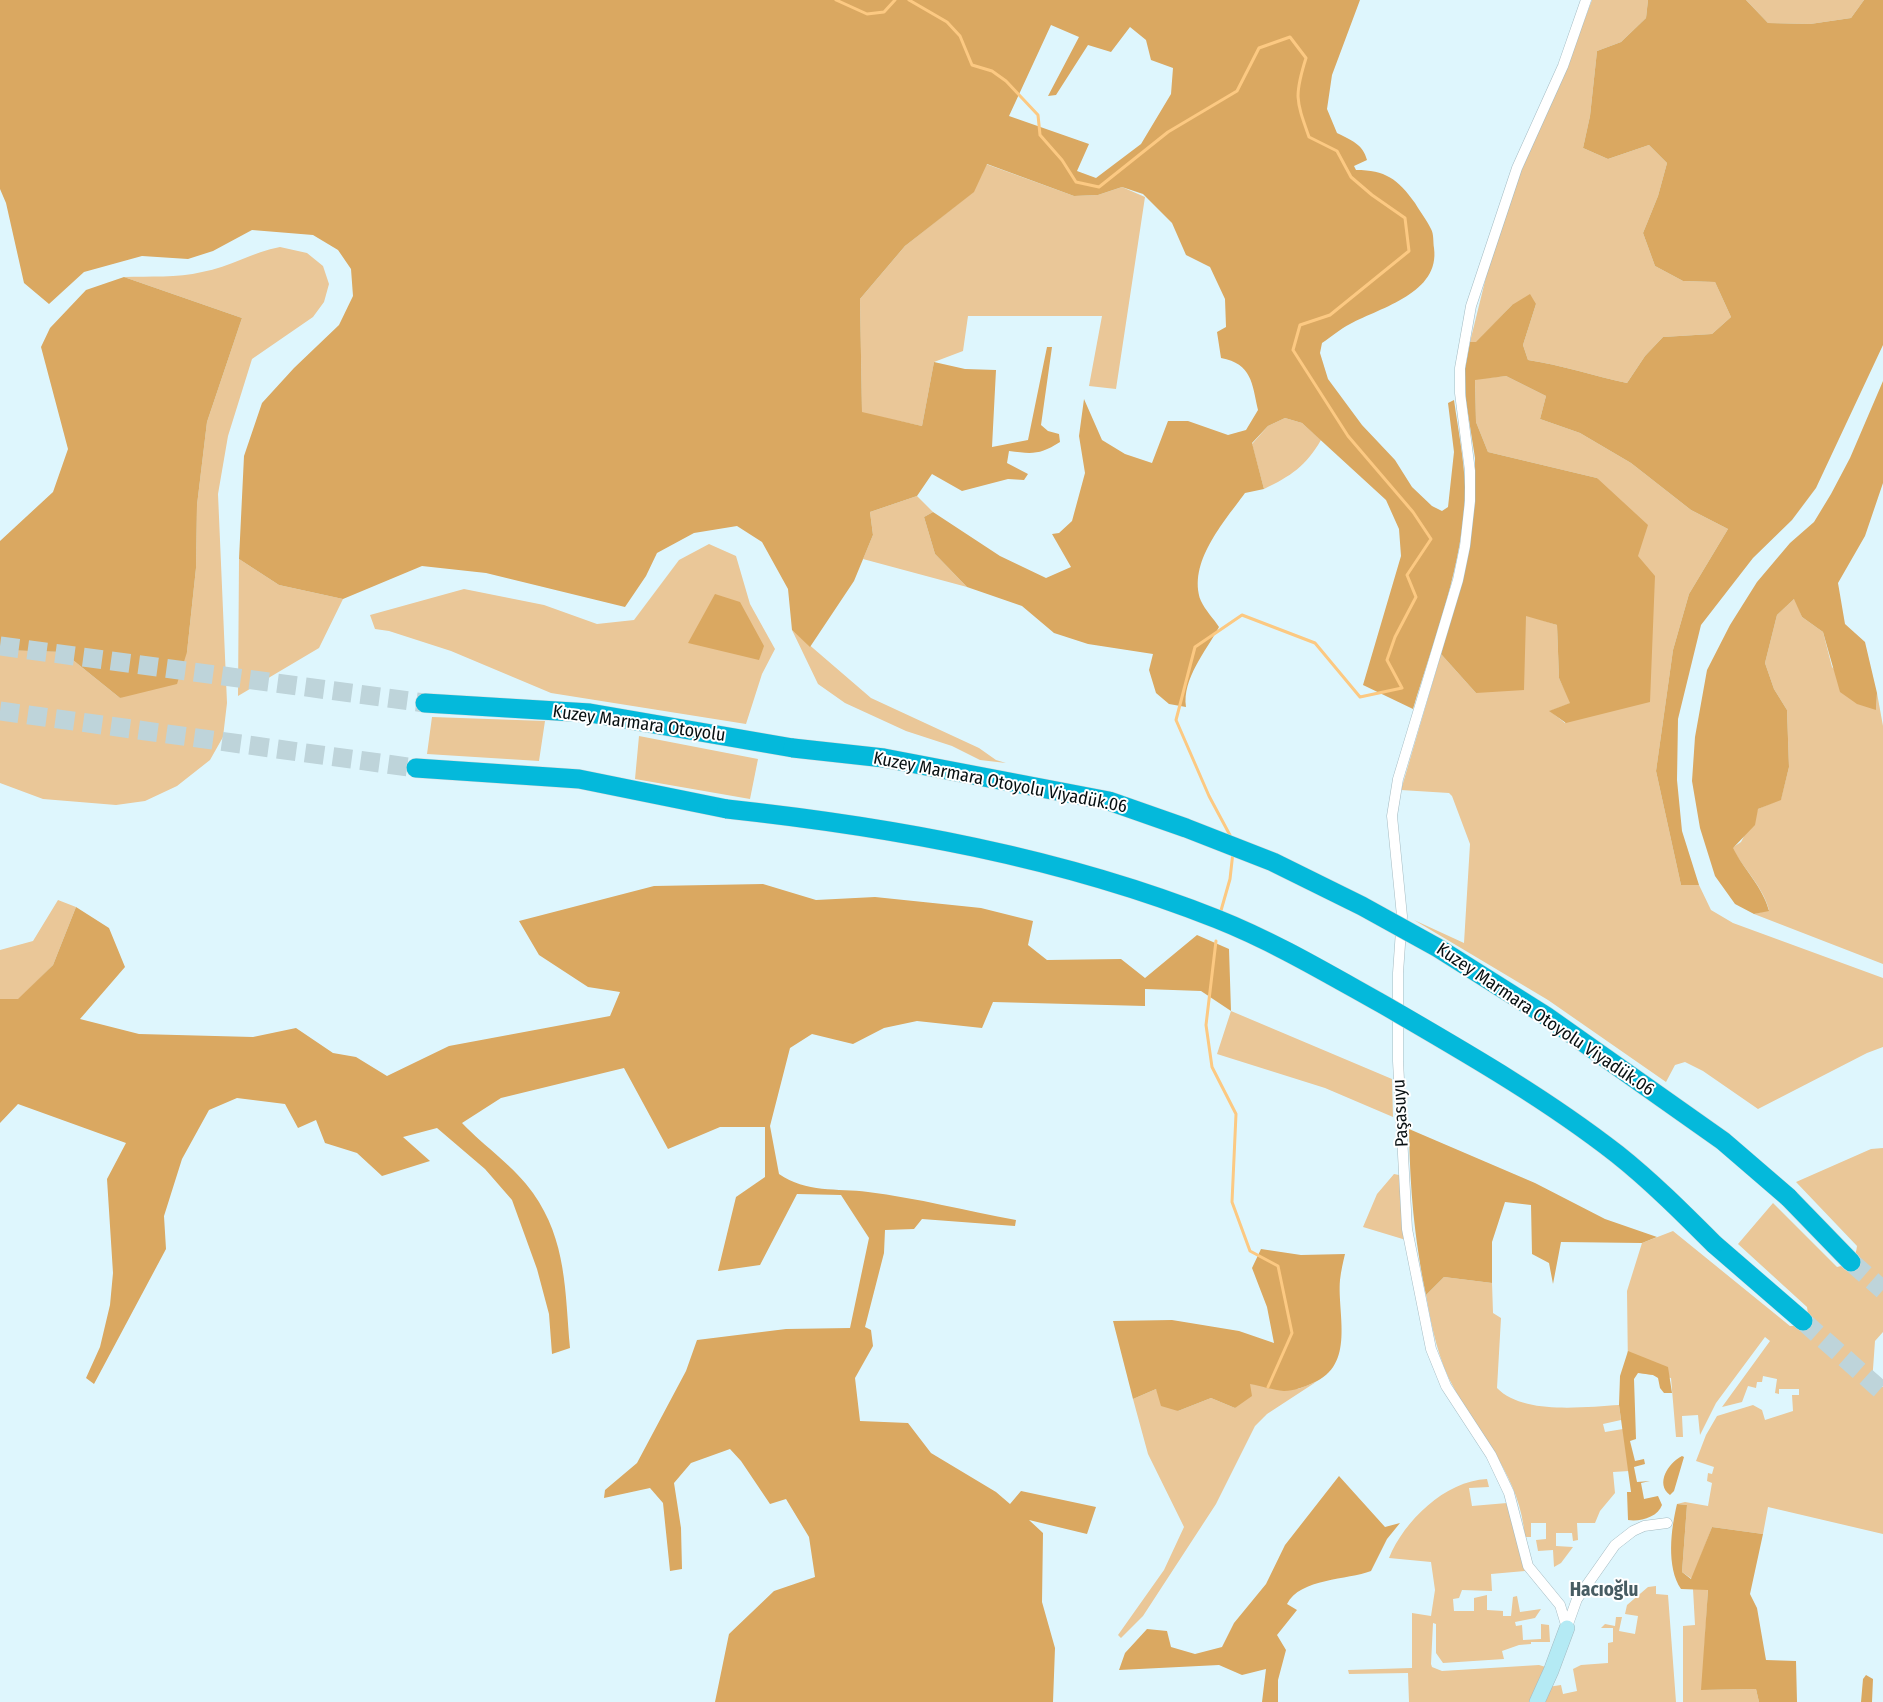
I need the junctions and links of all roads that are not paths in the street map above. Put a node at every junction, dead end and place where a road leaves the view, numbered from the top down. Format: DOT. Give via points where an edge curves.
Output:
graph roads {
  1 [pos="1586,0"];
  2 [pos="426,703"];
  3 [pos="793,748"];
  4 [pos="416,768"];
  5 [pos="1851,1262"];
  6 [pos="1803,1321"];
  7 [pos="1667,1523"];
  8 [pos="1567,1628"];
  9 [pos="1536,1702"];
  1 -- 8 [label="street, Paşasuyu" via="1563,66 1517,168 1472,306 1460,368 1470,471 1465,546 1392,808 1402,916 1398,1061 1407,1229 1431,1349 1446,1386 1491,1455 1509,1493 1528,1566 1560,1605"];
  2 -- 3 [label="highway, Kuzey Marmara Otoyolu" via="590,714"];
  3 -- 5 [label="highway, Kuzey Marmara Otoyolu Viyadük.06, bridge" via="884,758 1109,802 1273,862 1438,948 1546,1016 1723,1141 1788,1197"];
  4 -- 6 [label="highway, bridge" via="579,779 727,809 893,831 1048,865 1138,890 1219,919 1297,957 1495,1071 1617,1154"];
  7 -- 8 [label="street" via="1644,1526 1615,1546 1577,1599"];
  8 -- 9 [label="street"];
}
